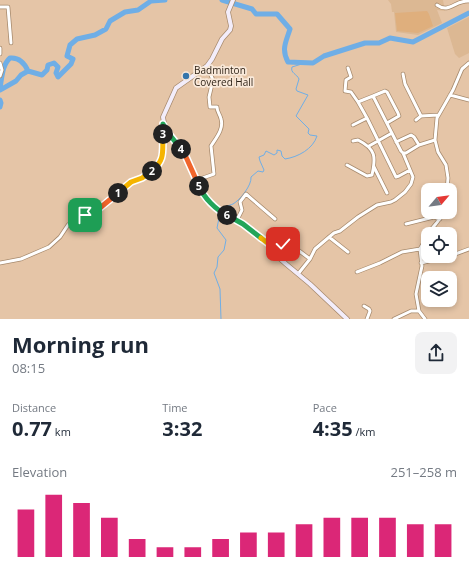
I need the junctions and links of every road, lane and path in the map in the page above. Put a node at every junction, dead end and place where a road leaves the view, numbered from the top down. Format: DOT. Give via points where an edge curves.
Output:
graph roads {
  1 [pos="233,0"];
  2 [pos="469,1"];
  3 [pos="437,5"];
  4 [pos="0,6"];
  5 [pos="12,43"];
  6 [pos="0,48"];
  7 [pos="0,54"];
  8 [pos="469,62"];
  9 [pos="0,63"];
  10 [pos="207,66"];
  11 [pos="348,68"];
  12 [pos="403,74"];
  13 [pos="0,76"];
  14 [pos="450,95"];
  15 [pos="373,96"];
  16 [pos="469,100"];
  17 [pos="358,102"];
  18 [pos="438,115"];
  19 [pos="421,116"];
  20 [pos="367,118"];
  21 [pos="416,120"];
  22 [pos="387,123"];
  23 [pos="163,124"];
  24 [pos="353,125"];
  25 [pos="392,133"];
  26 [pos="436,140"];
  27 [pos="353,141"];
  28 [pos="378,141"];
  29 [pos="396,142"];
  30 [pos="419,145"];
  31 [pos="369,146"];
  32 [pos="403,153"];
  33 [pos="348,165"];
  34 [pos="374,167"];
  35 [pos="410,170"];
  36 [pos="197,180"];
  37 [pos="448,183"];
  38 [pos="387,193"];
  39 [pos="275,219"];
  40 [pos="426,219"];
  41 [pos="440,219"];
  42 [pos="237,220"];
  43 [pos="406,224"];
  44 [pos="432,227"];
  45 [pos="330,237"];
  46 [pos="420,249"];
  47 [pos="469,249"];
  48 [pos="274,250"];
  49 [pos="348,252"];
  50 [pos="457,253"];
  51 [pos="310,258"];
  52 [pos="0,263"];
  53 [pos="424,263"];
  54 [pos="421,264"];
  55 [pos="357,272"];
  56 [pos="298,274"];
  57 [pos="364,306"];
  58 [pos="418,311"];
  59 [pos="347,319"];
  60 [pos="367,319"];
  61 [pos="394,319"];
  62 [pos="425,319"];
  1 -- 10 [label="street" via="228,11 230,30"];
  2 -- 3 [label="street" via="445,9"];
  4 -- 5 [label="street" via="8,7"];
  6 -- 7 [label="street"];
  8 -- 14 [label="street" via="462,69"];
  9 -- 13 [label="street"];
  10 -- 23 [label="street" via="176,88 163,117"];
  10 -- 36 [label="street" via="213,80 209,97 210,107 216,107 222,125 211,146 214,174"];
  11 -- 17 [label="street" via="351,77 346,80 345,91 351,92"];
  12 -- 19 [label="street" via="405,84"];
  14 -- 16 [label="street"];
  14 -- 18 [label="street"];
  15 -- 17 [label="street"];
  15 -- 22 [label="street"];
  15 -- 22 [label="street" via="387,92 398,113 397,118"];
  17 -- 20 [label="street"];
  18 -- 19 [label="street"];
  18 -- 26 [label="street"];
  19 -- 21 [label="street"];
  20 -- 24 [label="street"];
  20 -- 28 [label="street"];
  22 -- 25 [label="street"];
  23 -- 36 [label="street" via="186,157"];
  23 -- 52 [label="street" via="162,160 159,165 142,178 131,182 93,214 78,218 68,225 49,247 22,259"];
  25 -- 28 [label="street"];
  25 -- 29 [label="street"];
  26 -- 30 [label="street"];
  26 -- 37 [label="street" via="438,152 446,165"];
  27 -- 31 [label="street" via="358,140"];
  28 -- 31 [label="street"];
  28 -- 35 [label="street" via="396,176"];
  29 -- 30 [label="street" via="411,136"];
  29 -- 32 [label="street"];
  30 -- 32 [label="street"];
  31 -- 34 [label="street" via="375,161"];
  32 -- 35 [label="street"];
  33 -- 34 [label="street" via="369,177"];
  34 -- 38 [label="street"];
  35 -- 45 [label="street" via="413,177 411,184 395,200 377,205"];
  36 -- 42 [label="street" via="201,190 218,210"];
  39 -- 42 [label="street" via="246,194 240,202 242,210"];
  40 -- 43 [label="street"];
  41 -- 44 [label="street"];
  42 -- 48 [label="street"];
  45 -- 49 [label="street"];
  45 -- 51 [label="street" via="315,249"];
  46 -- 54 [label="street"];
  46 -- 55 [label="street" via="402,252"];
  47 -- 50 [label="street"];
  48 -- 51 [label="street" via="279,244 283,244 294,247"];
  48 -- 56 [label="street"];
  51 -- 56 [label="street"];
  53 -- 54 [label="street"];
  54 -- 58 [label="street" via="416,294"];
  56 -- 59 [label="street"];
  57 -- 60 [label="street" via="370,311"];
  58 -- 61 [label="street" via="411,311"];
  58 -- 62 [label="street"];
}
